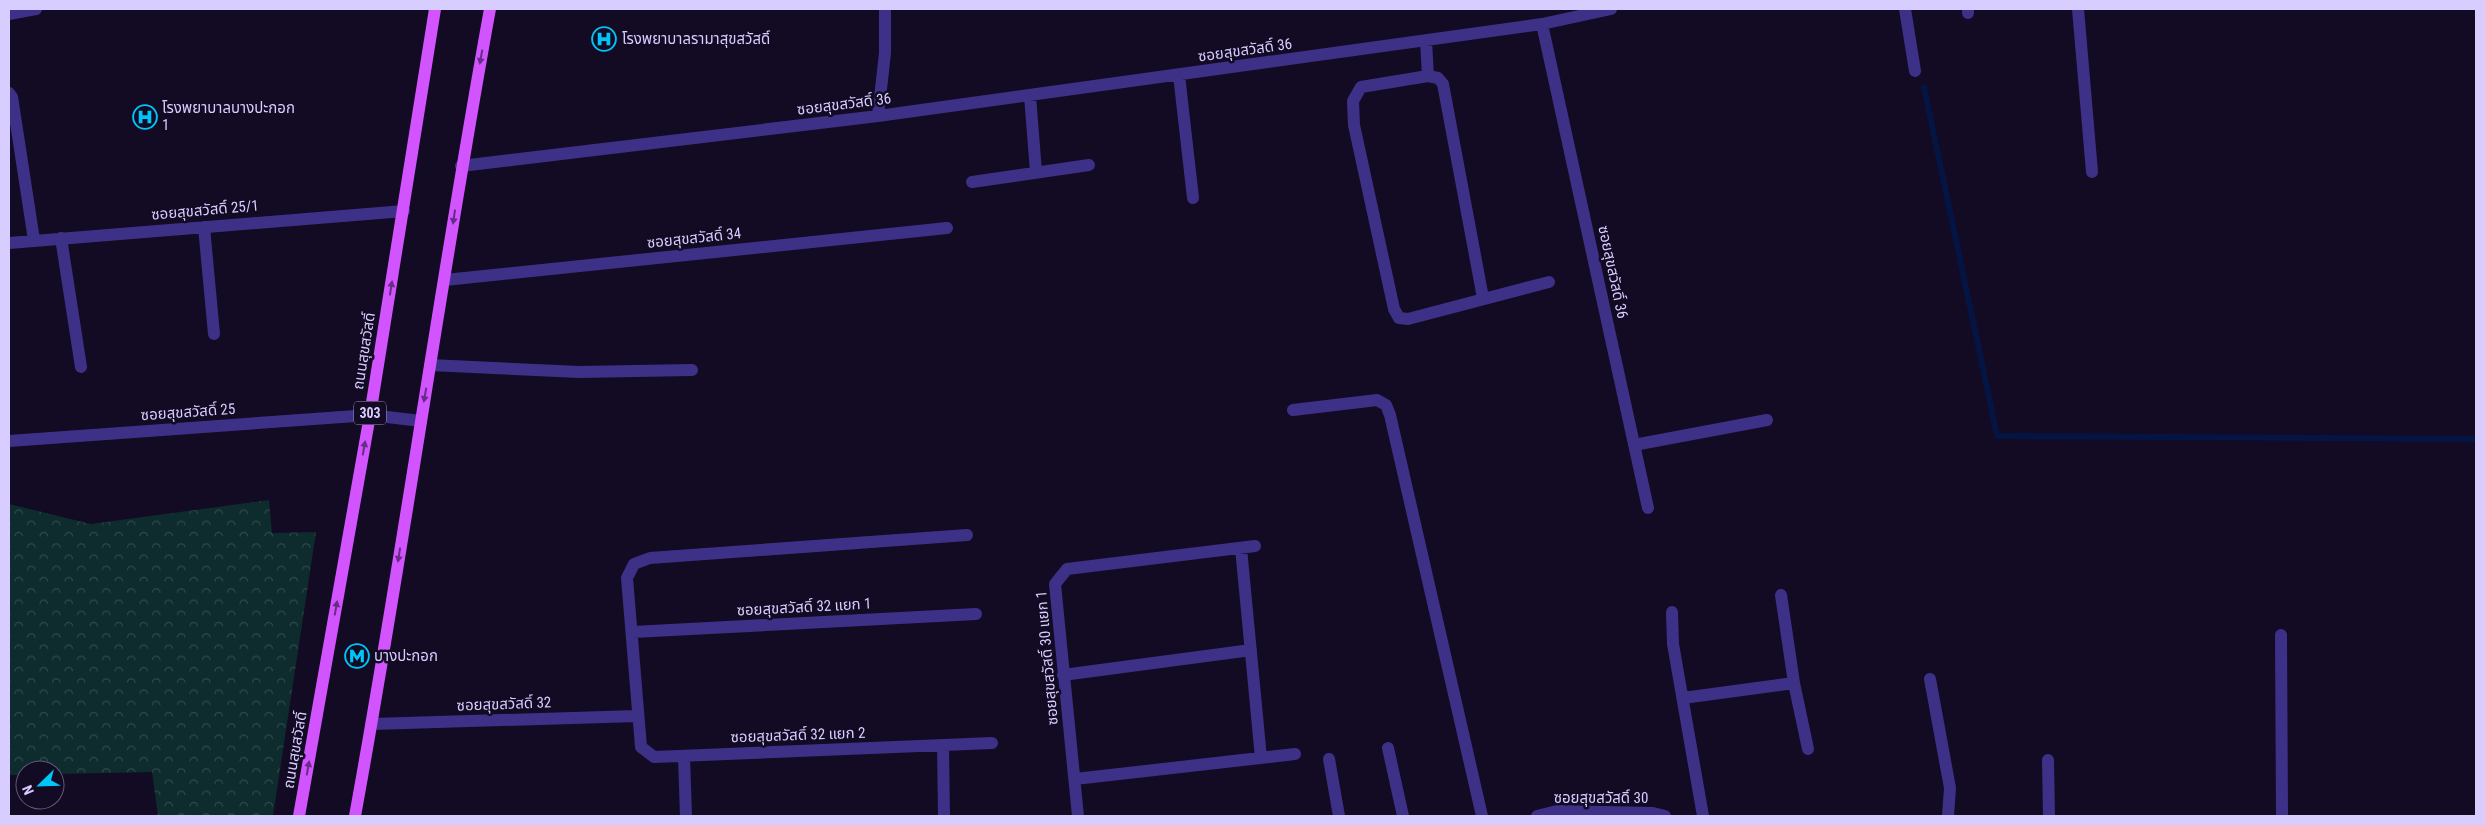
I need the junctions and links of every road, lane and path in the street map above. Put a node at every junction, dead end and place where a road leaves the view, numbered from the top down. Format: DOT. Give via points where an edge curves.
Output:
graph roads {
  1 [pos="36,9"];
  2 [pos="435,9"];
  3 [pos="490,9"];
  4 [pos="885,9"];
  5 [pos="1611,9"];
  6 [pos="1905,9"];
  7 [pos="2078,9"];
  8 [pos="9,14"];
  9 [pos="1542,24"];
  10 [pos="1426,41"];
  11 [pos="1915,71"];
  12 [pos="1179,75"];
  13 [pos="1428,76"];
  14 [pos="9,93"];
  15 [pos="1030,96"];
  16 [pos="878,116"];
  17 [pos="1089,165"];
  18 [pos="461,166"];
  19 [pos="1036,172"];
  20 [pos="2092,172"];
  21 [pos="972,182"];
  22 [pos="1193,198"];
  23 [pos="404,211"];
  24 [pos="204,227"];
  25 [pos="947,228"];
  26 [pos="61,238"];
  27 [pos="34,240"];
  28 [pos="9,243"];
  29 [pos="445,280"];
  30 [pos="1549,282"];
  31 [pos="1483,298"];
  32 [pos="214,334"];
  33 [pos="430,366"];
  34 [pos="81,367"];
  35 [pos="692,370"];
  36 [pos="1293,410"];
  37 [pos="370,415"];
  38 [pos="1767,420"];
  39 [pos="421,422"];
  40 [pos="9,441"];
  41 [pos="1634,445"];
  42 [pos="1648,508"];
  43 [pos="967,535"];
  44 [pos="1255,546"];
  45 [pos="1241,548"];
  46 [pos="1781,595"];
  47 [pos="1672,612"];
  48 [pos="976,614"];
  49 [pos="633,632"];
  50 [pos="2280,635"];
  51 [pos="1251,650"];
  52 [pos="1063,674"];
  53 [pos="1930,678"];
  54 [pos="1794,683"];
  55 [pos="1683,698"];
  56 [pos="637,716"];
  57 [pos="372,724"];
  58 [pos="992,743"];
  59 [pos="943,745"];
  60 [pos="1388,748"];
  61 [pos="1808,749"];
  62 [pos="1295,754"];
  63 [pos="684,756"];
  64 [pos="1261,758"];
  65 [pos="1329,759"];
  66 [pos="2048,760"];
  67 [pos="1075,779"];
  68 [pos="300,816"];
  69 [pos="355,816"];
  70 [pos="686,816"];
  71 [pos="944,816"];
  72 [pos="1078,816"];
  73 [pos="1339,816"];
  74 [pos="1402,816"];
  75 [pos="1482,816"];
  76 [pos="1537,816"];
  77 [pos="1665,816"];
  78 [pos="1703,816"];
  79 [pos="1948,816"];
  80 [pos="2049,816"];
  81 [pos="2282,816"];
  1 -- 8 [label="street"];
  2 -- 23 [label="main road, ถนนสุขสวัสดิ์ / 303"];
  3 -- 18 [label="main road, one-way"];
  4 -- 16 [label="street" via="885,53"];
  5 -- 9 [label="street"];
  6 -- 11 [label="street"];
  7 -- 20 [label="street"];
  9 -- 10 [label="street, ซอยสุขสวัสดิ์ 36"];
  9 -- 41 [label="street, ซอยสุขสวัสดิ์ 36"];
  10 -- 12 [label="street, ซอยสุขสวัสดิ์ 36"];
  10 -- 13 [label="street"];
  12 -- 15 [label="street, ซอยสุขสวัสดิ์ 36"];
  12 -- 22 [label="street"];
  13 -- 31 [label="street" via="1438,78 1443,84"];
  13 -- 31 [label="street" via="1361,87 1353,101 1354,125 1394,309 1399,318 1408,319"];
  14 -- 27 [label="street"];
  15 -- 16 [label="street, ซอยสุขสวัสดิ์ 36"];
  15 -- 19 [label="street"];
  16 -- 18 [label="street, ซอยสุขสวัสดิ์ 36"];
  17 -- 19 [label="street"];
  18 -- 29 [label="main road, one-way"];
  19 -- 21 [label="street"];
  23 -- 24 [label="street, ซอยสุขสวัสดิ์ 25/1"];
  37 -- 23 [label="main road, ถนนสุขสวัสดิ์ / 303, one-way"];
  24 -- 26 [label="street, ซอยสุขสวัสดิ์ 25/1"];
  24 -- 32 [label="street"];
  25 -- 29 [label="street, ซอยสุขสวัสดิ์ 34"];
  26 -- 27 [label="street, ซอยสุขสวัสดิ์ 25/1"];
  26 -- 34 [label="street"];
  27 -- 28 [label="street, ซอยสุขสวัสดิ์ 25/1"];
  29 -- 33 [label="main road"];
  30 -- 31 [label="street"];
  33 -- 35 [label="street" via="579,372"];
  33 -- 39 [label="main road, one-way"];
  36 -- 75 [label="street" via="1377,400 1386,405"];
  37 -- 39 [label="street, ซอยสุขสวัสดิ์ 25"];
  37 -- 40 [label="street, ซอยสุขสวัสดิ์ 25"];
  68 -- 37 [label="main road, ถนนสุขสวัสดิ์ / 303, one-way"];
  38 -- 41 [label="street"];
  39 -- 57 [label="main road, one-way"];
  41 -- 42 [label="street, ซอยสุขสวัสดิ์ 36"];
  43 -- 49 [label="street, ซอยสุขสวัสดิ์ 32 แยก 2" via="650,558 634,564 627,578"];
  44 -- 45 [label="street, ซอยสุขสวัสดิ์ 30 แยก 1"];
  45 -- 51 [label="street"];
  45 -- 52 [label="street, ซอยสุขสวัสดิ์ 30 แยก 1" via="1067,569 1054,584"];
  46 -- 54 [label="street"];
  47 -- 55 [label="street" via="1673,644"];
  48 -- 49 [label="street, ซอยสุขสวัสดิ์ 32 แยก 1"];
  49 -- 56 [label="street, ซอยสุขสวัสดิ์ 32 แยก 2"];
  50 -- 81 [label="street"];
  51 -- 52 [label="street"];
  51 -- 64 [label="street"];
  52 -- 67 [label="street, ซอยสุขสวัสดิ์ 30 แยก 1"];
  53 -- 79 [label="street" via="1950,788"];
  54 -- 55 [label="street"];
  54 -- 61 [label="street"];
  55 -- 78 [label="street"];
  56 -- 57 [label="street, ซอยสุขสวัสดิ์ 32"];
  56 -- 63 [label="street, ซอยสุขสวัสดิ์ 32 แยก 2" via="641,747 654,757"];
  57 -- 69 [label="main road"];
  58 -- 59 [label="street, ซอยสุขสวัสดิ์ 32 แยก 2"];
  59 -- 63 [label="street, ซอยสุขสวัสดิ์ 32 แยก 2"];
  59 -- 71 [label="street"];
  60 -- 74 [label="street"];
  62 -- 64 [label="street"];
  63 -- 70 [label="street"];
  64 -- 67 [label="street"];
  65 -- 73 [label="street"];
  66 -- 80 [label="street"];
  67 -- 72 [label="street, ซอยสุขสวัสดิ์ 30 แยก 1"];
  76 -- 77 [label="street, ซอยสุขสวัสดิ์ 30" via="1557,811"];
}
